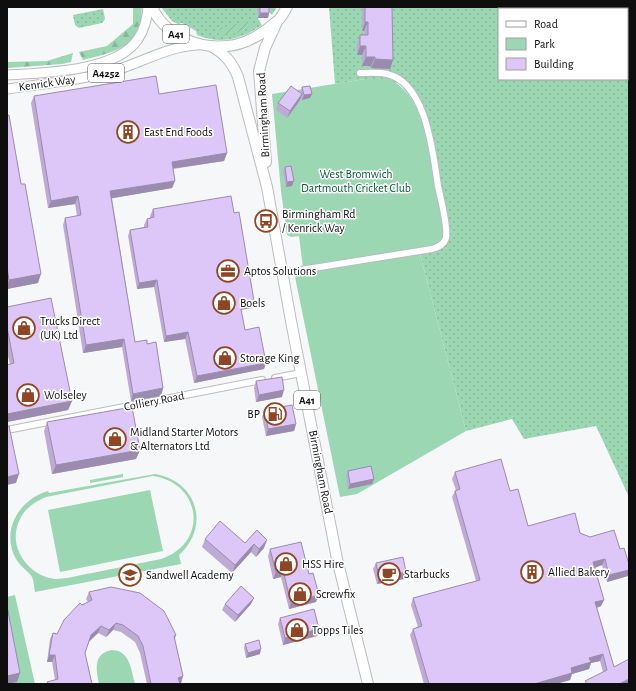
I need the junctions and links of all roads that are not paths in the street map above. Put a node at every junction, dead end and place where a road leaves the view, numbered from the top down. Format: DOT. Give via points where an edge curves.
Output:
graph roads {
  1 [pos="148,7"];
  2 [pos="152,7"];
  3 [pos="287,7"];
  4 [pos="277,22"];
  5 [pos="206,45"];
  6 [pos="360,73"];
  7 [pos="7,75"];
  8 [pos="7,89"];
  9 [pos="267,187"];
  10 [pos="282,273"];
  11 [pos="301,373"];
  12 [pos="7,430"];
  13 [pos="368,684"];
  1 -- 7 [label="main road, Kenrick Way / A4252" via="146,25 138,40 116,57 57,71"];
  2 -- 5 [label="highway, A41" via="172,31 182,38"];
  3 -- 4 [label="highway, A41"];
  4 -- 5 [label="highway, A41" via="242,43 227,46"];
  4 -- 9 [label="highway, Birmingham Road / A41" via="265,48 259,72"];
  5 -- 8 [label="main road, Kenrick Way / A4252" via="174,48 139,62 76,80"];
  5 -- 9 [label="highway, Birmingham Road / A41" via="224,54 238,77"];
  6 -- 10 [label="street" via="387,74 396,78 410,92 423,112 430,133 446,237 440,246 432,249"];
  9 -- 10 [label="highway, Birmingham Road / A41"];
  10 -- 11 [label="highway, Birmingham Road / A41"];
  11 -- 12 [label="street, Colliery Road"];
  11 -- 13 [label="highway, Birmingham Road / A41" via="337,559"];
}
